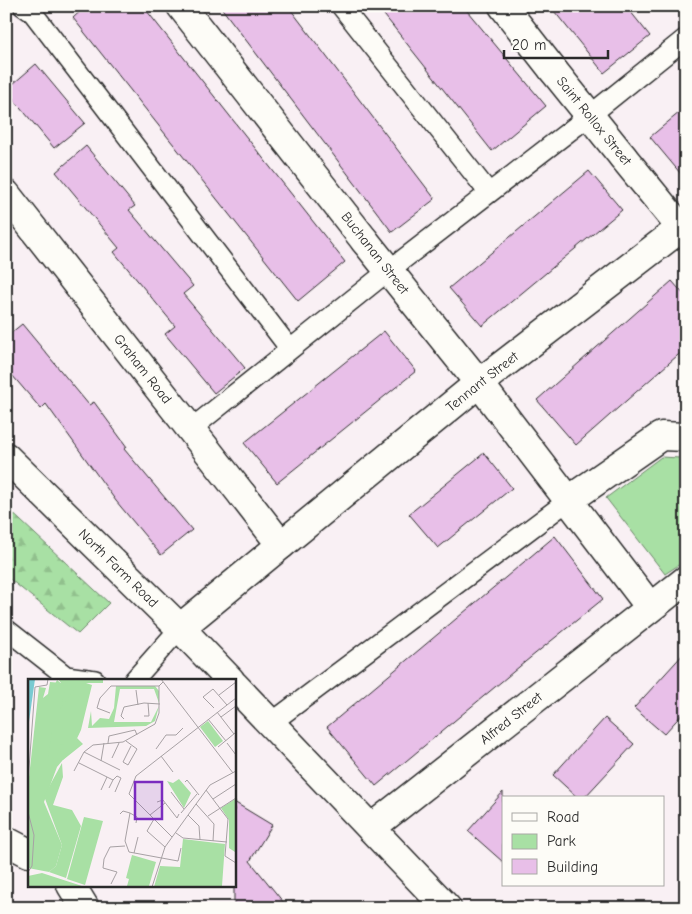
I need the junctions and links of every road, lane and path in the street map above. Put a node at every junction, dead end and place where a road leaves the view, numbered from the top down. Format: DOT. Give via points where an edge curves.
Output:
graph roads {
  1 [pos="181,6"];
  2 [pos="341,6"];
  3 [pos="503,6"];
  4 [pos="32,9"];
  5 [pos="686,38"];
  6 [pos="589,116"];
  7 [pos="490,193"];
  8 [pos="6,194"];
  9 [pos="684,228"];
  10 [pos="388,271"];
  11 [pos="290,349"];
  12 [pos="479,383"];
  13 [pos="191,429"];
  14 [pos="686,437"];
  15 [pos="6,457"];
  16 [pos="568,500"];
  17 [pos="281,545"];
  18 [pos="686,580"];
  19 [pos="650,607"];
  20 [pos="180,628"];
  21 [pos="6,629"];
  22 [pos="88,679"];
  23 [pos="135,679"];
  24 [pos="229,679"];
  25 [pos="235,686"];
  26 [pos="271,723"];
  27 [pos="371,828"];
  28 [pos="6,841"];
  29 [pos="28,852"];
  30 [pos="72,886"];
  31 [pos="85,908"];
  32 [pos="447,908"];
  1 -- 10 [label="street, Buchanan Street"];
  2 -- 7 [label="lane"];
  3 -- 6 [label="street, Saint Rollox Street"];
  4 -- 11 [label="lane"];
  5 -- 6 [label="lane"];
  6 -- 7 [label="lane"];
  6 -- 9 [label="street, Saint Rollox Street"];
  7 -- 10 [label="lane"];
  8 -- 13 [label="street, Graham Road"];
  9 -- 12 [label="street, Tennant Street"];
  10 -- 11 [label="lane"];
  10 -- 12 [label="street, Buchanan Street"];
  11 -- 13 [label="lane"];
  12 -- 16 [label="street, Buchanan Street"];
  12 -- 17 [label="street, Tennant Street"];
  13 -- 17 [label="street, Graham Road"];
  14 -- 16 [label="street" via="661,436"];
  15 -- 20 [label="street, North Farm Road"];
  16 -- 19 [label="street"];
  16 -- 26 [label="lane"];
  17 -- 20 [label="street, Tennant Street"];
  18 -- 19 [label="street, Alfred Street"];
  19 -- 27 [label="street, Alfred Street"];
  20 -- 23 [label="lane"];
  20 -- 24 [label="street, North Farm Road"];
  21 -- 22 [label="lane" via="66,676"];
  25 -- 26 [label="street"];
  26 -- 27 [label="street"];
  27 -- 32 [label="street"];
  28 -- 29 [label="street"];
  30 -- 31 [label="street"];
}
